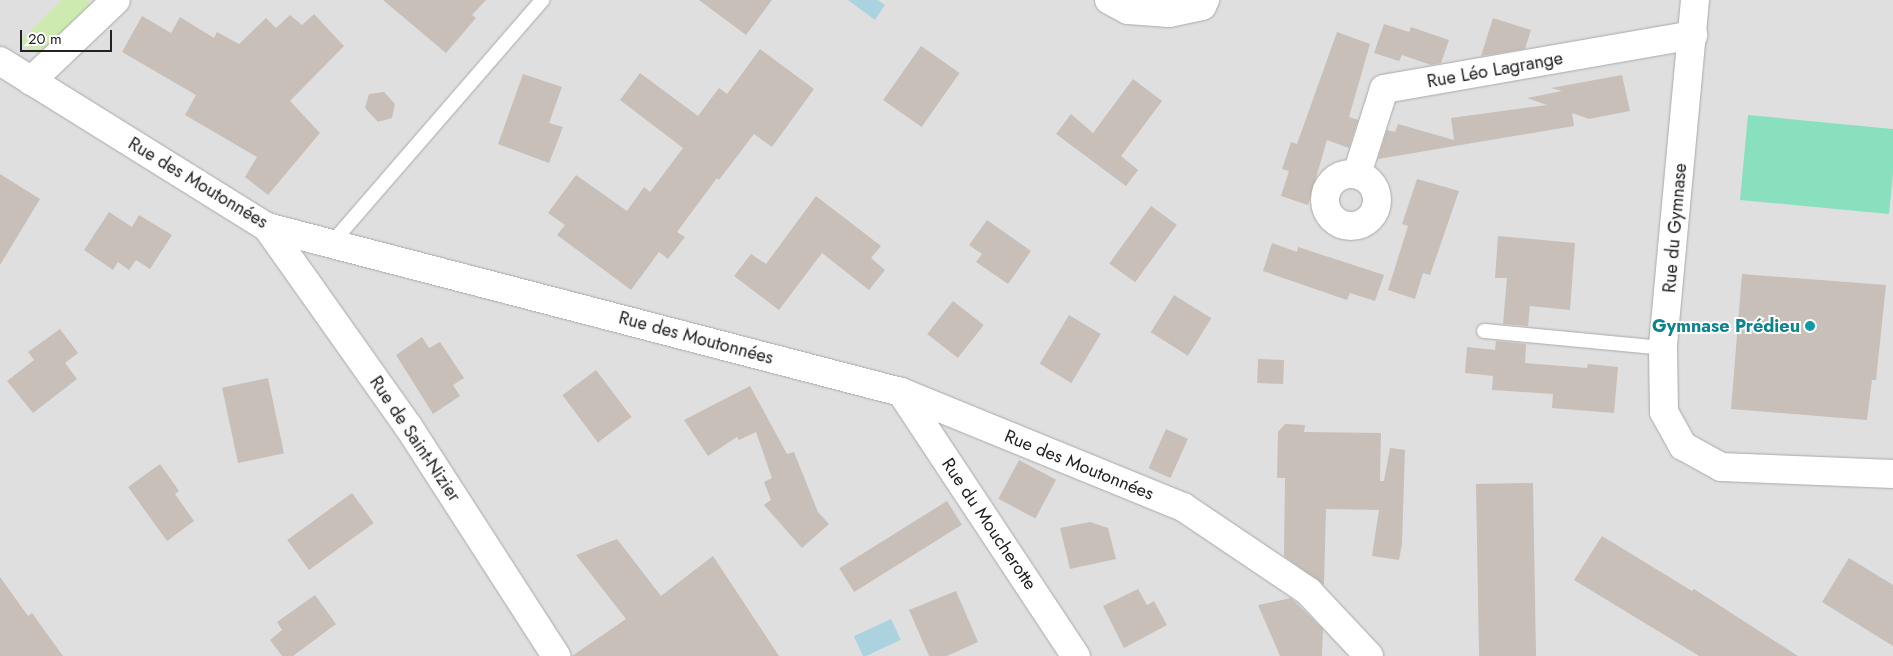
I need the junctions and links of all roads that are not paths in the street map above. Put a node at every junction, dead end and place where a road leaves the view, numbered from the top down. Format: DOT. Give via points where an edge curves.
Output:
graph roads {
  1 [pos="116,0"];
  2 [pos="542,0"];
  3 [pos="1109,0"];
  4 [pos="1205,0"];
  5 [pos="1696,0"];
  6 [pos="1693,35"];
  7 [pos="0,62"];
  8 [pos="31,81"];
  9 [pos="1357,174"];
  10 [pos="268,227"];
  11 [pos="331,244"];
  12 [pos="1484,331"];
  13 [pos="1664,348"];
  14 [pos="901,392"];
  15 [pos="1893,474"];
  16 [pos="556,656"];
  17 [pos="1076,656"];
  18 [pos="1369,656"];
  1 -- 8 [label="street"];
  2 -- 11 [label="lane"];
  3 -- 4 [label="street" via="1128,10 1169,13 1202,6"];
  5 -- 6 [label="street, Rue du Gymnase"];
  6 -- 9 [label="street, Rue Léo Lagrange" via="1384,89"];
  6 -- 13 [label="street, Rue du Gymnase"];
  7 -- 8 [label="street, Rue des Moutonnées"];
  8 -- 10 [label="street, Rue des Moutonnées"];
  10 -- 11 [label="street, Rue des Moutonnées"];
  10 -- 16 [label="street, Rue de Saint-Nizier" via="408,426"];
  11 -- 14 [label="street, Rue des Moutonnées"];
  12 -- 13 [label="lane"];
  13 -- 15 [label="street, Rue du Gymnase" via="1664,412 1683,446 1721,467"];
  14 -- 17 [label="street, Rue du Moucherotte"];
  14 -- 18 [label="street, Rue des Moutonnées" via="1183,507 1308,591"];
}
